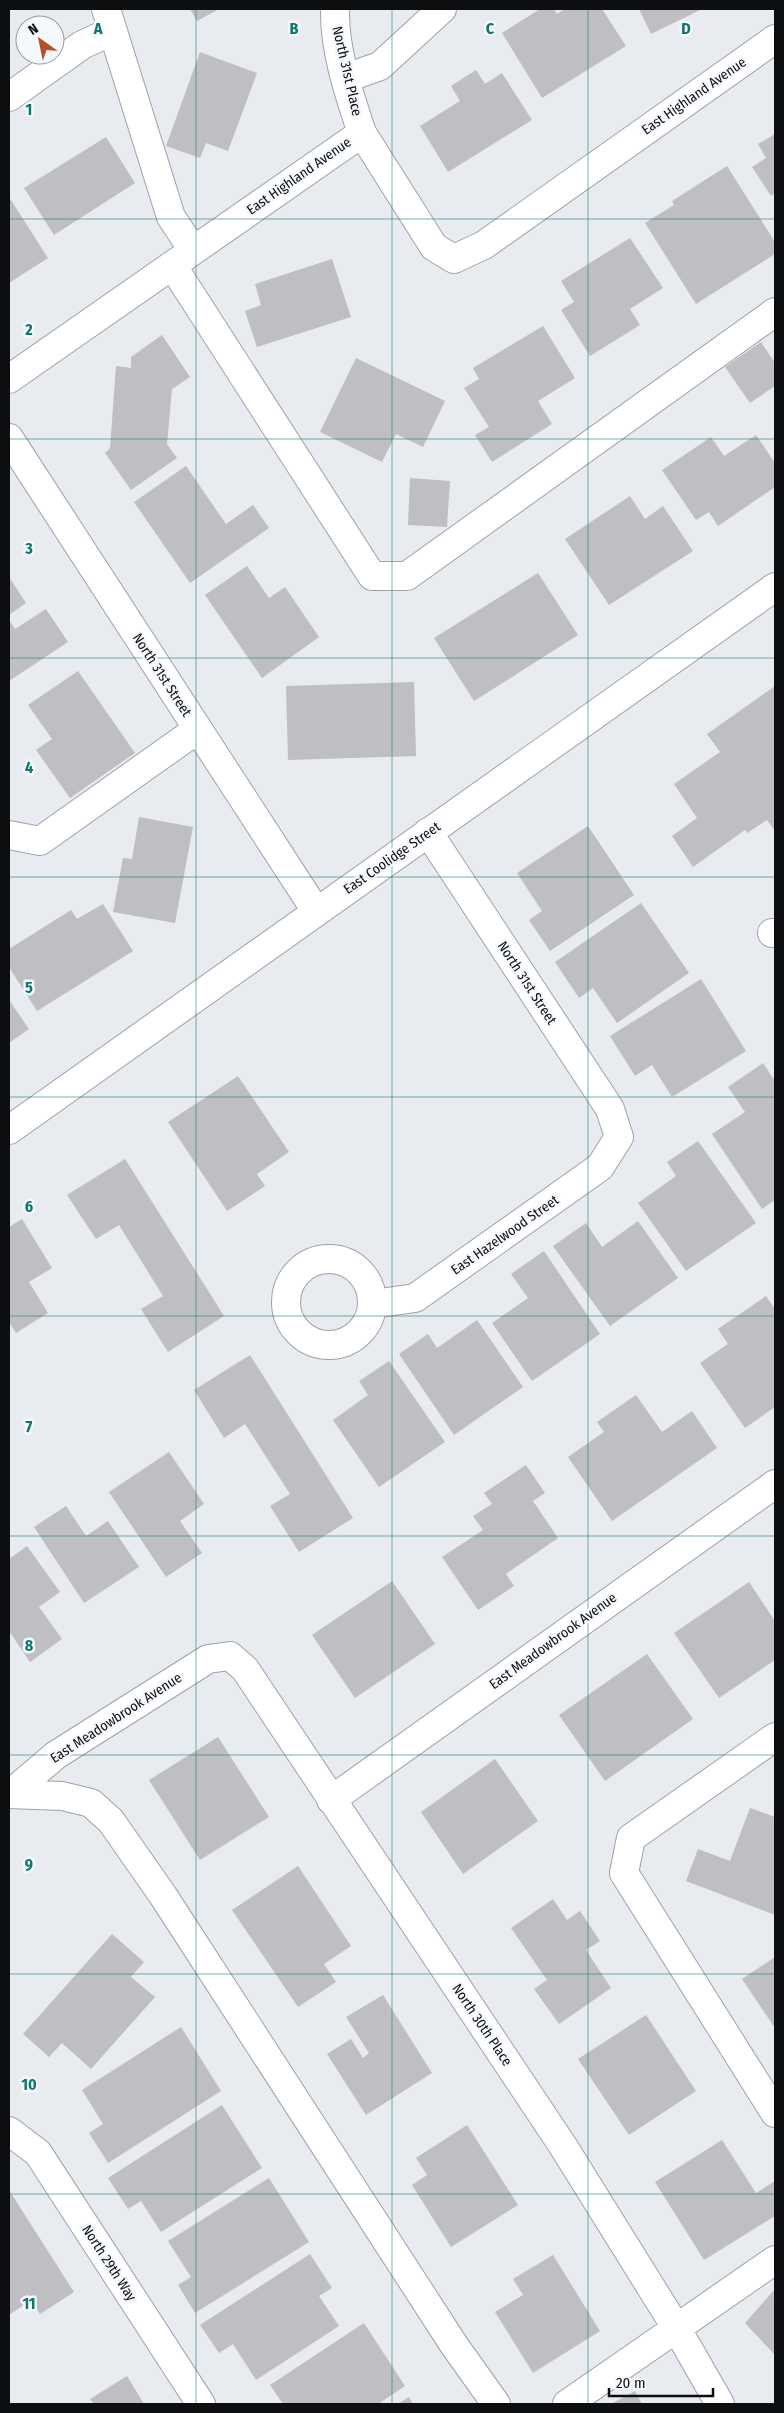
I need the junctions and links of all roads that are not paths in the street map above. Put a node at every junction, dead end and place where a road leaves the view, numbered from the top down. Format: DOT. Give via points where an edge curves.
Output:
graph roads {
  1 [pos="335,9"];
  2 [pos="442,9"];
  3 [pos="109,20"];
  4 [pos="775,39"];
  5 [pos="346,78"];
  6 [pos="9,97"];
  7 [pos="362,133"];
  8 [pos="182,257"];
  9 [pos="775,312"];
  10 [pos="9,379"];
  11 [pos="9,438"];
  12 [pos="772,595"];
  13 [pos="198,729"];
  14 [pos="428,832"];
  15 [pos="9,835"];
  16 [pos="316,911"];
  17 [pos="9,1130"];
  18 [pos="619,1137"];
  19 [pos="373,1304"];
  20 [pos="775,1484"];
  21 [pos="230,1656"];
  22 [pos="775,1737"];
  23 [pos="9,1793"];
  24 [pos="331,1800"];
  25 [pos="775,2113"];
  26 [pos="9,2131"];
  27 [pos="775,2260"];
  28 [pos="677,2329"];
  29 [pos="201,2404"];
  30 [pos="496,2404"];
  31 [pos="567,2404"];
  32 [pos="720,2404"];
  1 -- 5 [label="street, North 31st Place" via="335,27"];
  2 -- 5 [label="street" via="380,66"];
  3 -- 6 [label="street" via="82,45"];
  3 -- 8 [label="street"];
  4 -- 7 [label="street, East Highland Avenue" via="484,245 454,259 434,247"];
  5 -- 7 [label="street, North 31st Place"];
  7 -- 8 [label="street, East Highland Avenue"];
  8 -- 9 [label="street" via="372,576 407,576"];
  8 -- 10 [label="street, East Highland Avenue"];
  11 -- 13 [label="street, North 31st Street"];
  12 -- 14 [label="street, East Coolidge Street"];
  13 -- 15 [label="street" via="40,842"];
  13 -- 16 [label="street, North 31st Street"];
  14 -- 16 [label="street, East Coolidge Street"];
  14 -- 18 [label="street, North 31st Street" via="610,1109"];
  16 -- 17 [label="street, East Coolidge Street"];
  18 -- 19 [label="street, East Hazelwood Street" via="600,1168 415,1298"];
  20 -- 24 [label="street, East Meadowbrook Avenue"];
  21 -- 23 [label="street, East Meadowbrook Avenue" via="208,1659 56,1755"];
  21 -- 24 [label="street, North 30th Place" via="245,1669"];
  22 -- 25 [label="street" via="631,1838 624,1873"];
  23 -- 30 [label="street" via="62,1796 90,1803 111,1821 170,1905"];
  24 -- 28 [label="street, North 30th Place" via="563,2146"];
  26 -- 29 [label="street, North 29th Way" via="38,2153"];
  27 -- 28 [label="street"];
  28 -- 31 [label="street"];
  28 -- 32 [label="street, North 30th Place"];
}
